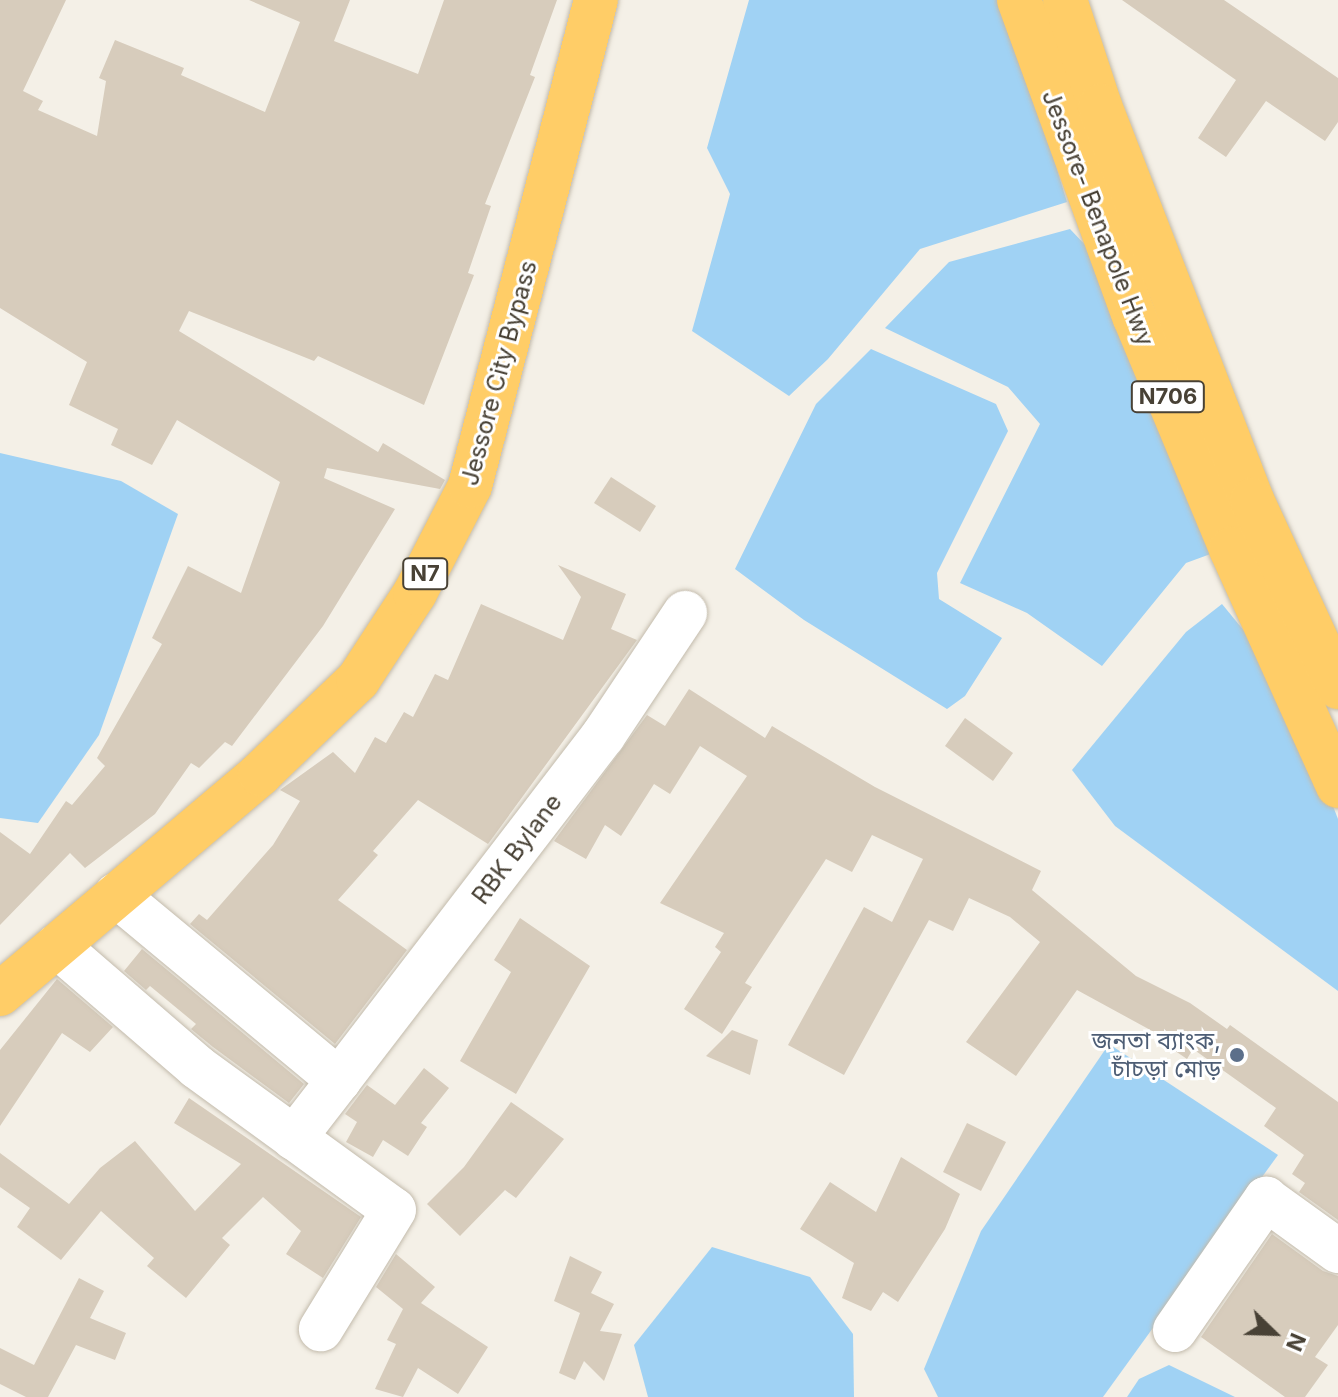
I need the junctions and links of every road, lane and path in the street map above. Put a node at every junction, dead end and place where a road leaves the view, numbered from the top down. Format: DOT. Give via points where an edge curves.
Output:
graph roads {
  1 [pos="596,0"];
  2 [pos="1019,0"];
  3 [pos="1065,0"];
  4 [pos="685,613"];
  5 [pos="1338,687"];
  6 [pos="1338,786"];
  7 [pos="116,895"];
  8 [pos="57,946"];
  9 [pos="0,994"];
  10 [pos="339,1080"];
  11 [pos="294,1138"];
  12 [pos="1338,1251"];
  13 [pos="321,1329"];
  14 [pos="1175,1330"];
  1 -- 7 [label="highway, Jessore City Bypass / N7" via="470,486 415,593 358,680 260,774"];
  2 -- 6 [label="highway, Jessore- Benapole Hwy / N706" via="1141,333"];
  3 -- 5 [label="highway, Jessore- Benapole Hwy / N706" via="1100,106 1252,500"];
  4 -- 10 [label="street, RBK Bylane" via="603,736"];
  7 -- 8 [label="highway, Jessore City Bypass / N7"];
  7 -- 10 [label="street"];
  8 -- 9 [label="highway, Jessore City Bypass / N7"];
  8 -- 11 [label="street" via="197,1067"];
  10 -- 11 [label="street, RBK Bylane"];
  11 -- 13 [label="street" via="394,1210"];
  12 -- 14 [label="street" via="1266,1199"];
}
